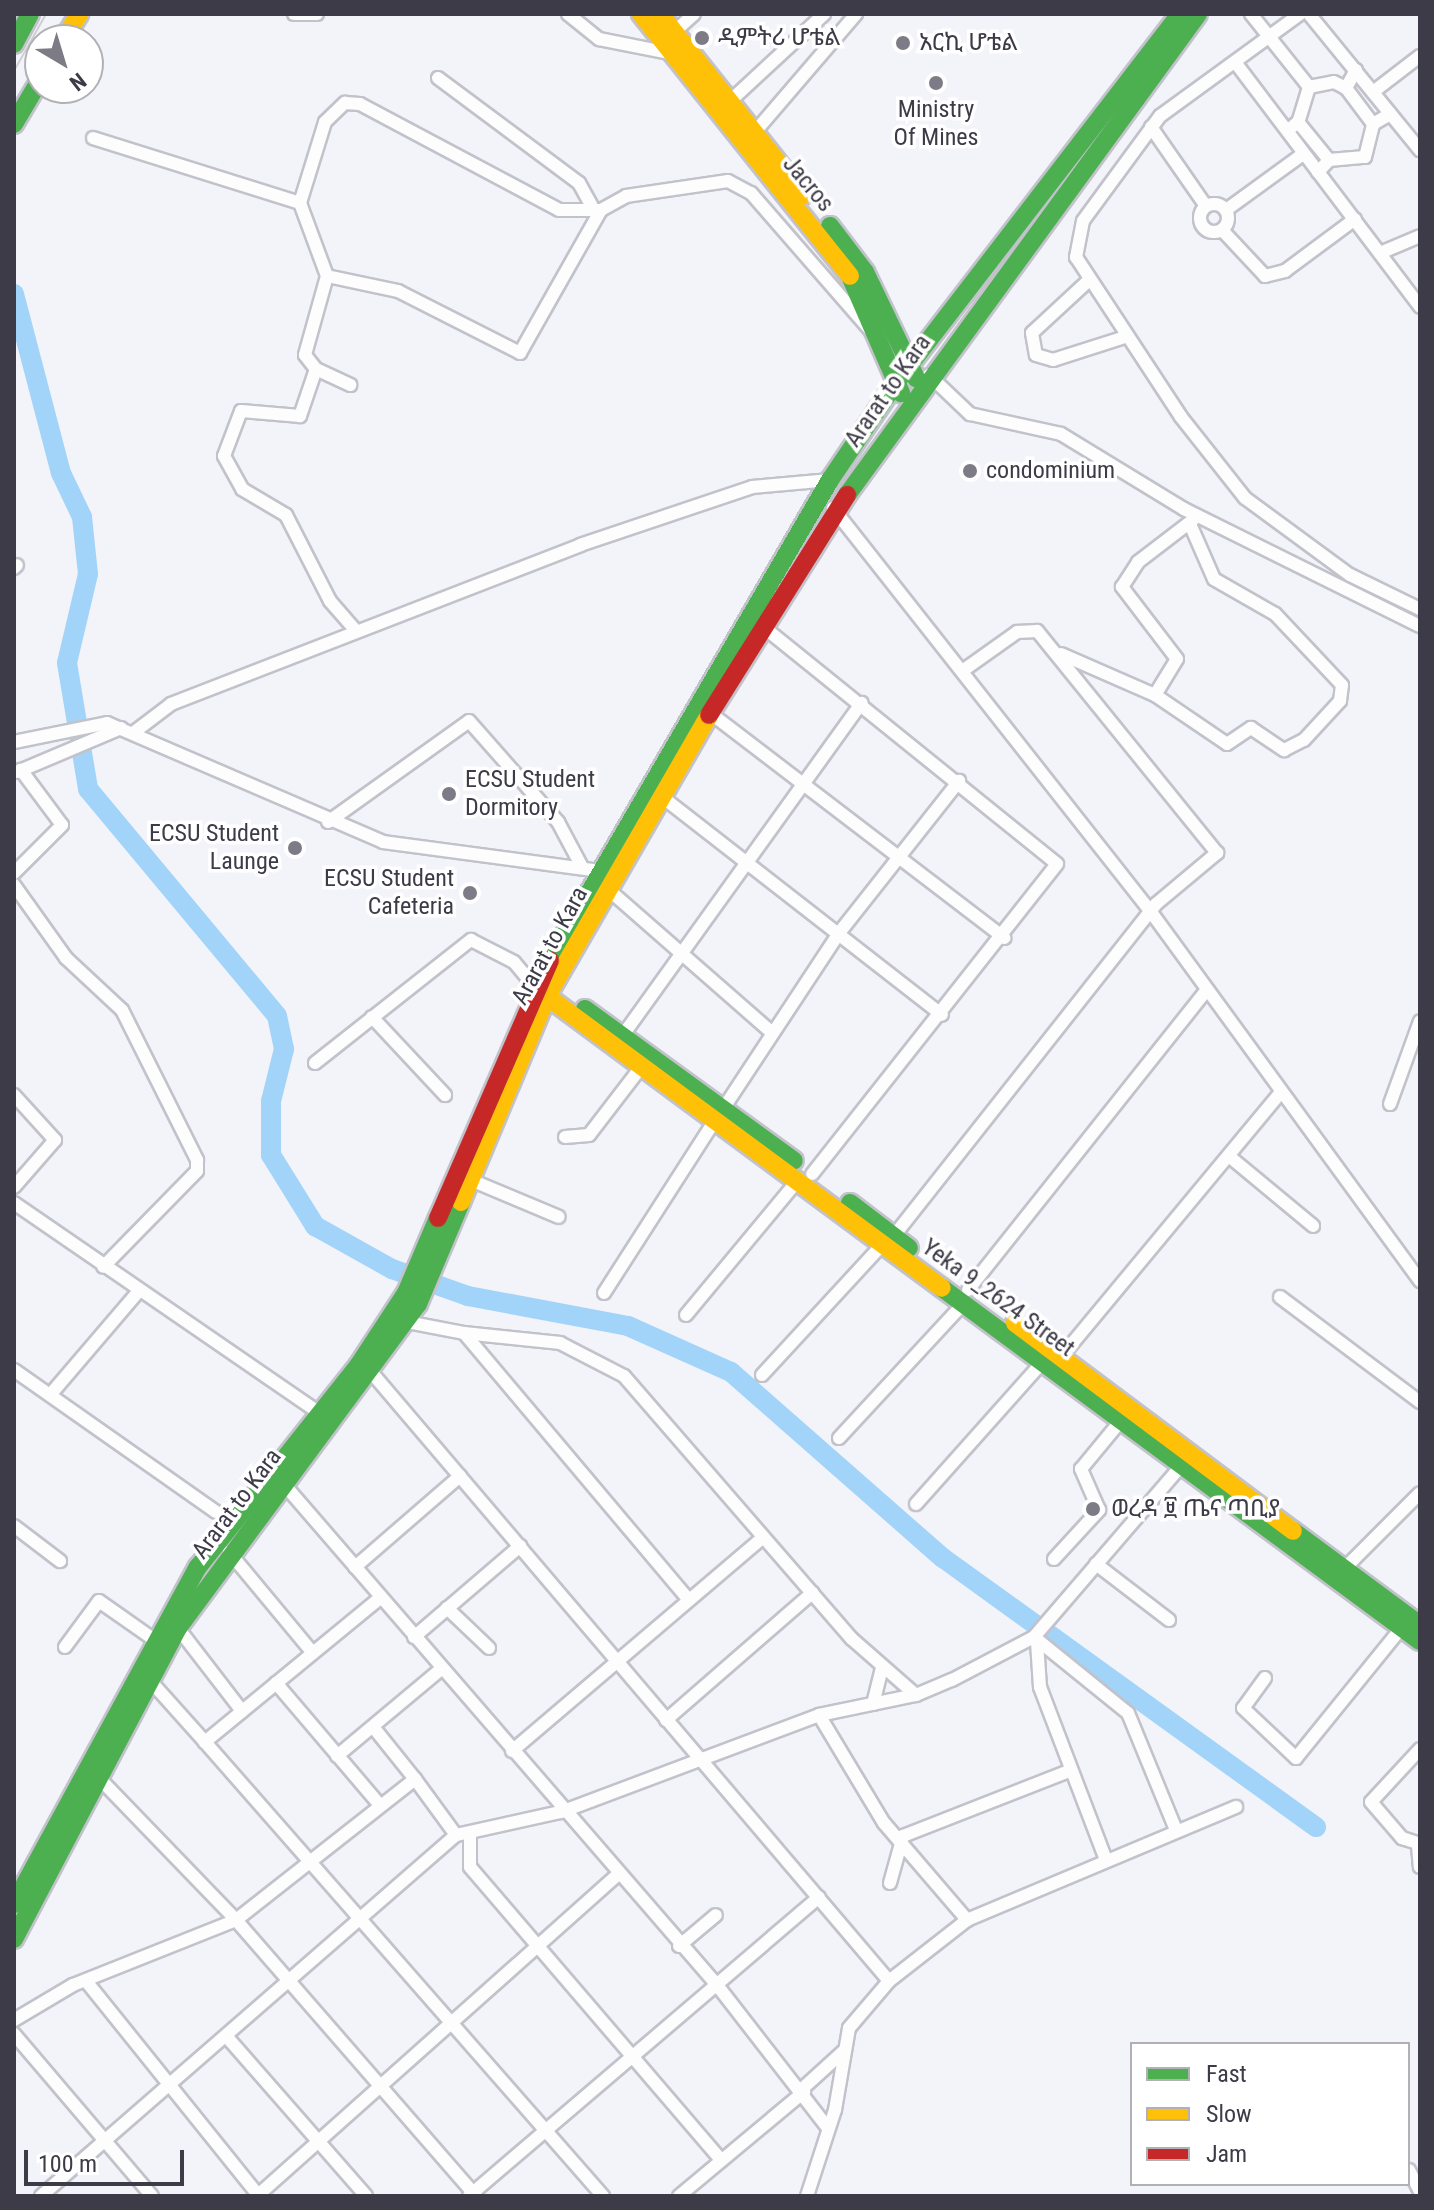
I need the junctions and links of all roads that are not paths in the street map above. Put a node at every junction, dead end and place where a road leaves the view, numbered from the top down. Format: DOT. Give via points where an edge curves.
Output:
graph roads {
  1 [pos="30,14"];
  2 [pos="294,14"];
  3 [pos="317,14"];
  4 [pos="568,14"];
  5 [pos="641,14"];
  6 [pos="660,14"];
  7 [pos="694,14"];
  8 [pos="824,14"];
  9 [pos="1180,14"];
  10 [pos="1198,14"];
  11 [pos="1251,14"];
  12 [pos="1300,14"];
  13 [pos="1309,14"];
  14 [pos="852,15"];
  15 [pos="673,33"];
  16 [pos="1270,36"];
  17 [pos="14,44"];
  18 [pos="669,53"];
  19 [pos="1420,56"];
  20 [pos="1235,62"];
  21 [pos="1356,70"];
  22 [pos="438,78"];
  23 [pos="1309,87"];
  24 [pos="1346,88"];
  25 [pos="1373,92"];
  26 [pos="728,103"];
  27 [pos="26,104"];
  28 [pos="1390,114"];
  29 [pos="1298,122"];
  30 [pos="14,124"];
  31 [pos="1373,124"];
  32 [pos="1151,127"];
  33 [pos="1287,132"];
  34 [pos="754,133"];
  35 [pos="93,138"];
  36 [pos="1420,150"];
  37 [pos="1303,154"];
  38 [pos="1329,160"];
  39 [pos="1318,172"];
  40 [pos="300,203"];
  41 [pos="1206,206"];
  42 [pos="596,208"];
  43 [pos="1226,210"];
  44 [pos="1355,219"];
  45 [pos="1222,230"];
  46 [pos="1420,236"];
  47 [pos="1380,253"];
  48 [pos="327,276"];
  49 [pos="1087,282"];
  50 [pos="1420,307"];
  51 [pos="873,333"];
  52 [pos="1125,337"];
  53 [pos="910,368"];
  54 [pos="316,369"];
  55 [pos="925,380"];
  56 [pos="895,384"];
  57 [pos="351,385"];
  58 [pos="907,404"];
  59 [pos="830,480"];
  60 [pos="833,508"];
  61 [pos="1193,519"];
  62 [pos="1420,609"];
  63 [pos="761,625"];
  64 [pos="1420,626"];
  65 [pos="355,630"];
  66 [pos="1061,654"];
  67 [pos="965,669"];
  68 [pos="1155,695"];
  69 [pos="862,703"];
  70 [pos="703,708"];
  71 [pos="127,731"];
  72 [pos="14,742"];
  73 [pos="17,772"];
  74 [pos="959,781"];
  75 [pos="806,782"];
  76 [pos="661,796"];
  77 [pos="328,822"];
  78 [pos="899,853"];
  79 [pos="747,861"];
  80 [pos="581,865"];
  81 [pos="600,871"];
  82 [pos="14,873"];
  83 [pos="14,885"];
  84 [pos="609,890"];
  85 [pos="1151,912"];
  86 [pos="839,933"];
  87 [pos="1004,938"];
  88 [pos="682,954"];
  89 [pos="540,984"];
  90 [pos="1207,990"];
  91 [pos="942,1015"];
  92 [pos="372,1017"];
  93 [pos="586,1017"];
  94 [pos="1420,1021"];
  95 [pos="771,1032"];
  96 [pos="623,1035"];
  97 [pos="315,1063"];
  98 [pos="642,1066"];
  99 [pos="1281,1092"];
  100 [pos="14,1095"];
  101 [pos="445,1095"];
  102 [pos="494,1096"];
  103 [pos="1390,1104"];
  104 [pos="719,1115"];
  105 [pos="565,1137"];
  106 [pos="1230,1157"];
  107 [pos="805,1176"];
  108 [pos="471,1180"];
  109 [pos="14,1187"];
  110 [pos="14,1203"];
  111 [pos="559,1217"];
  112 [pos="1313,1226"];
  113 [pos="888,1240"];
  114 [pos="103,1267"];
  115 [pos="425,1270"];
  116 [pos="1420,1281"];
  117 [pos="138,1292"];
  118 [pos="604,1293"];
  119 [pos="966,1296"];
  120 [pos="1280,1297"];
  121 [pos="686,1315"];
  122 [pos="398,1327"];
  123 [pos="464,1333"];
  124 [pos="1053,1358"];
  125 [pos="14,1370"];
  126 [pos="372,1373"];
  127 [pos="762,1375"];
  128 [pos="50,1395"];
  129 [pos="1420,1402"];
  130 [pos="326,1417"];
  131 [pos="1123,1418"];
  132 [pos="839,1438"];
  133 [pos="1183,1464"];
  134 [pos="460,1476"];
  135 [pos="281,1481"];
  136 [pos="1420,1493"];
  137 [pos="916,1504"];
  138 [pos="216,1512"];
  139 [pos="14,1526"];
  140 [pos="762,1538"];
  141 [pos="520,1546"];
  142 [pos="229,1552"];
  143 [pos="1054,1559"];
  144 [pos="60,1561"];
  145 [pos="1096,1564"];
  146 [pos="355,1567"];
  147 [pos="1344,1569"];
  148 [pos="812,1593"];
  149 [pos="380,1598"];
  150 [pos="689,1600"];
  151 [pos="447,1608"];
  152 [pos="1169,1620"];
  153 [pos="1414,1623"];
  154 [pos="178,1628"];
  155 [pos="1038,1636"];
  156 [pos="414,1637"];
  157 [pos="153,1639"];
  158 [pos="1420,1641"];
  159 [pos="65,1647"];
  160 [pos="489,1648"];
  161 [pos="313,1653"];
  162 [pos="619,1663"];
  163 [pos="882,1669"];
  164 [pos="440,1670"];
  165 [pos="144,1674"];
  166 [pos="1265,1678"];
  167 [pos="276,1683"];
  168 [pos="916,1695"];
  169 [pos="873,1704"];
  170 [pos="242,1711"];
  171 [pos="819,1715"];
  172 [pos="666,1720"];
  173 [pos="374,1728"];
  174 [pos="205,1742"];
  175 [pos="1420,1749"];
  176 [pos="512,1751"];
  177 [pos="337,1756"];
  178 [pos="700,1762"];
  179 [pos="1069,1771"];
  180 [pos="98,1777"];
  181 [pos="415,1779"];
  182 [pos="379,1804"];
  183 [pos="1236,1807"];
  184 [pos="561,1812"];
  185 [pos="1176,1830"];
  186 [pos="470,1834"];
  187 [pos="456,1835"];
  188 [pos="898,1842"];
  189 [pos="1419,1845"];
  190 [pos="1105,1857"];
  191 [pos="308,1861"];
  192 [pos="1420,1867"];
  193 [pos="616,1876"];
  194 [pos="890,1883"];
  195 [pos="32,1890"];
  196 [pos="819,1897"];
  197 [pos="14,1904"];
  198 [pos="716,1915"];
  199 [pos="356,1916"];
  200 [pos="236,1920"];
  201 [pos="967,1920"];
  202 [pos="14,1939"];
  203 [pos="679,1946"];
  204 [pos="538,1953"];
  205 [pos="86,1981"];
  206 [pos="889,1981"];
  207 [pos="286,1982"];
  208 [pos="717,1985"];
  209 [pos="14,2020"];
  210 [pos="456,2025"];
  211 [pos="14,2034"];
  212 [pos="227,2037"];
  213 [pos="845,2050"];
  214 [pos="629,2057"];
  215 [pos="166,2089"];
  216 [pos="379,2090"];
  217 [pos="803,2091"];
  218 [pos="827,2127"];
  219 [pos="544,2129"];
  220 [pos="319,2141"];
  221 [pos="105,2142"];
  222 [pos="721,2160"];
  223 [pos="1410,2172"];
  224 [pos="1420,2192"];
  225 [pos="472,2195"];
  226 [pos="41,2196"];
  227 [pos="152,2196"];
  228 [pos="258,2196"];
  229 [pos="366,2196"];
  230 [pos="603,2196"];
  231 [pos="679,2196"];
  232 [pos="807,2196"];
  1 -- 17 [label="main road"];
  2 -- 3 [label="street"];
  4 -- 18 [label="street" via="599,39"];
  5 -- 18 [label="main road, Jacros"];
  6 -- 15 [label="main road, Jacros"];
  7 -- 15 [label="street"];
  8 -- 26 [label="street"];
  9 -- 53 [label="main road, Ararat to Kara"];
  10 -- 55 [label="main road, Ararat to Kara"];
  11 -- 16 [label="street"];
  12 -- 16 [label="street"];
  13 -- 21 [label="street"];
  14 -- 34 [label="street"];
  15 -- 26 [label="main road, Jacros"];
  16 -- 20 [label="street"];
  16 -- 23 [label="street"];
  18 -- 51 [label="main road, Jacros" via="834,253 861,294"];
  19 -- 25 [label="street"];
  20 -- 32 [label="street"];
  20 -- 33 [label="street"];
  21 -- 24 [label="street"];
  21 -- 25 [label="street"];
  22 -- 42 [label="street" via="579,183"];
  23 -- 24 [label="street" via="1322,81"];
  23 -- 29 [label="street"];
  24 -- 31 [label="street"];
  25 -- 28 [label="street"];
  26 -- 34 [label="main road, Jacros"];
  27 -- 30 [label="main road"];
  28 -- 31 [label="street"];
  28 -- 36 [label="street"];
  29 -- 33 [label="street"];
  29 -- 38 [label="street"];
  31 -- 38 [label="street" via="1365,157"];
  32 -- 41 [label="street"];
  32 -- 49 [label="street" via="1083,221 1076,257"];
  33 -- 37 [label="street"];
  34 -- 53 [label="main road, Jacros" via="865,272"];
  35 -- 40 [label="street"];
  37 -- 39 [label="street"];
  37 -- 43 [label="street"];
  38 -- 39 [label="street"];
  39 -- 44 [label="street"];
  40 -- 42 [label="street" via="325,122 345,103 360,104 544,204"];
  40 -- 48 [label="street"];
  41 -- 43 [label="street"];
  41 -- 45 [label="street" via="1202,226"];
  42 -- 48 [label="street" via="520,353 398,291"];
  42 -- 51 [label="street" via="649,191 741,184"];
  43 -- 45 [label="street"];
  44 -- 45 [label="street" via="1285,271 1265,276"];
  44 -- 47 [label="street"];
  46 -- 47 [label="street"];
  47 -- 50 [label="street"];
  48 -- 54 [label="street" via="305,355"];
  49 -- 52 [label="street"];
  49 -- 52 [label="street" via="1032,333 1036,355 1053,360"];
  51 -- 56 [label="main road, Jacros"];
  52 -- 62 [label="street" via="1265,517 1350,575"];
  53 -- 55 [label="main road, Jacros"];
  53 -- 56 [label="main road, Ararat to Kara"];
  54 -- 57 [label="street"];
  54 -- 65 [label="street" via="300,416 241,411 224,456 242,489 286,515 330,601"];
  55 -- 58 [label="main road, Ararat to Kara"];
  55 -- 61 [label="street" via="970,414 1061,434"];
  56 -- 58 [label="main road, Jacros"];
  56 -- 59 [label="main road, Ararat to Kara"];
  58 -- 60 [label="main road, Ararat to Kara"];
  59 -- 65 [label="street" via="752,487"];
  59 -- 70 [label="main road, Ararat to Kara"];
  60 -- 63 [label="main road, Ararat to Kara"];
  60 -- 67 [label="street"];
  61 -- 64 [label="street"];
  61 -- 68 [label="street" via="1138,562 1122,587 1177,659"];
  61 -- 68 [label="street" via="1214,579 1275,614 1311,645 1344,693 1304,740 1284,750 1251,728 1227,744"];
  63 -- 69 [label="street"];
  63 -- 70 [label="main road, Ararat to Kara"];
  65 -- 71 [label="street" via="171,704"];
  66 -- 67 [label="street" via="1028,628"];
  66 -- 68 [label="street"];
  66 -- 85 [label="street" via="1217,850"];
  67 -- 85 [label="street"];
  69 -- 74 [label="street"];
  69 -- 75 [label="street"];
  70 -- 75 [label="street"];
  70 -- 76 [label="main road, Ararat to Kara"];
  70 -- 81 [label="main road, Ararat to Kara"];
  71 -- 72 [label="street" via="96,722"];
  71 -- 73 [label="street"];
  71 -- 77 [label="street"];
  73 -- 82 [label="street" via="62,825"];
  74 -- 78 [label="street"];
  74 -- 87 [label="street" via="1057,864"];
  75 -- 78 [label="street"];
  75 -- 79 [label="street"];
  76 -- 79 [label="street"];
  76 -- 84 [label="main road, Ararat to Kara"];
  77 -- 80 [label="street" via="396,845"];
  77 -- 80 [label="street" via="469,721 558,822"];
  78 -- 86 [label="street"];
  78 -- 87 [label="street"];
  79 -- 86 [label="street"];
  79 -- 88 [label="street"];
  80 -- 81 [label="street"];
  81 -- 89 [label="main road, Ararat to Kara"];
  83 -- 114 [label="street" via="66,958 122,1010 197,1160 197,1171"];
  84 -- 88 [label="street"];
  84 -- 89 [label="main road, Ararat to Kara"];
  85 -- 90 [label="street"];
  85 -- 113 [label="street"];
  86 -- 91 [label="street"];
  86 -- 95 [label="street"];
  87 -- 91 [label="street"];
  88 -- 95 [label="street"];
  88 -- 96 [label="street"];
  89 -- 92 [label="street" via="471,940"];
  89 -- 93 [label="main road, Yeka 9_2624 Street"];
  89 -- 102 [label="main road, Ararat to Kara"];
  90 -- 99 [label="street"];
  90 -- 119 [label="street"];
  91 -- 107 [label="street"];
  92 -- 97 [label="street"];
  92 -- 101 [label="street"];
  93 -- 96 [label="main road, Yeka 9_2624 Street"];
  93 -- 98 [label="main road, Yeka 9_2624 Street"];
  94 -- 103 [label="street"];
  95 -- 104 [label="street"];
  96 -- 104 [label="main road, Yeka 9_2624 Street"];
  98 -- 104 [label="main road, Yeka 9_2624 Street"];
  98 -- 105 [label="street" via="589,1135"];
  99 -- 106 [label="street"];
  99 -- 116 [label="street"];
  100 -- 109 [label="street" via="55,1140"];
  102 -- 108 [label="main road, Ararat to Kara"];
  102 -- 115 [label="main road, Ararat to Kara"];
  104 -- 107 [label="main road, Yeka 9_2624 Street"];
  104 -- 118 [label="street"];
  106 -- 112 [label="street"];
  106 -- 124 [label="street"];
  107 -- 113 [label="main road, Yeka 9_2624 Street"];
  107 -- 121 [label="street"];
  108 -- 111 [label="street"];
  108 -- 115 [label="main road, Ararat to Kara"];
  110 -- 114 [label="street"];
  113 -- 119 [label="main road, Yeka 9_2624 Street"];
  113 -- 127 [label="street"];
  114 -- 117 [label="street"];
  115 -- 122 [label="main road, Ararat to Kara"];
  117 -- 128 [label="street"];
  117 -- 130 [label="street"];
  119 -- 124 [label="main road, Yeka 9_2624 Street"];
  119 -- 132 [label="street"];
  120 -- 129 [label="street"];
  122 -- 123 [label="street"];
  122 -- 126 [label="main road, Ararat to Kara"];
  122 -- 130 [label="main road, Ararat to Kara"];
  123 -- 140 [label="street" via="560,1343 617,1371"];
  123 -- 150 [label="street"];
  124 -- 131 [label="main road, Yeka 9_2624 Street"];
  124 -- 137 [label="street"];
  124 -- 147 [label="main road, Yeka 9_2624 Street"];
  125 -- 128 [label="street"];
  126 -- 130 [label="main road, Ararat to Kara"];
  126 -- 134 [label="street"];
  128 -- 138 [label="street"];
  130 -- 135 [label="main road, Ararat to Kara"];
  130 -- 157 [label="main road, Ararat to Kara" via="198,1567"];
  131 -- 133 [label="main road, Yeka 9_2624 Street"];
  131 -- 143 [label="street" via="1081,1469 1099,1510"];
  133 -- 145 [label="street"];
  133 -- 153 [label="main road, Yeka 9_2624 Street"];
  134 -- 141 [label="street"];
  134 -- 146 [label="street"];
  135 -- 142 [label="main road, Ararat to Kara"];
  135 -- 146 [label="street"];
  136 -- 147 [label="street"];
  139 -- 144 [label="street"];
  140 -- 148 [label="street"];
  140 -- 150 [label="street"];
  141 -- 151 [label="street"];
  141 -- 162 [label="street"];
  142 -- 154 [label="main road, Ararat to Kara"];
  142 -- 161 [label="street"];
  145 -- 152 [label="street"];
  145 -- 155 [label="street"];
  146 -- 149 [label="street"];
  147 -- 153 [label="main road, Yeka 9_2624 Street"];
  148 -- 163 [label="street"];
  148 -- 172 [label="street"];
  149 -- 156 [label="street"];
  149 -- 161 [label="street"];
  150 -- 162 [label="street"];
  151 -- 156 [label="street"];
  151 -- 160 [label="street"];
  153 -- 158 [label="main road, Yeka 9_2624 Street"];
  153 -- 166 [label="street" via="1296,1758 1243,1708"];
  154 -- 165 [label="main road, Ararat to Kara"];
  154 -- 170 [label="street"];
  155 -- 168 [label="street"];
  155 -- 179 [label="street" via="1034,1665"];
  155 -- 185 [label="street" via="1094,1692 1122,1705"];
  156 -- 164 [label="street"];
  157 -- 159 [label="street" via="99,1601"];
  157 -- 165 [label="main road, Ararat to Kara"];
  161 -- 167 [label="street"];
  162 -- 172 [label="street"];
  162 -- 176 [label="street"];
  163 -- 168 [label="street"];
  163 -- 169 [label="street"];
  164 -- 173 [label="street"];
  164 -- 176 [label="street"];
  165 -- 174 [label="street"];
  165 -- 180 [label="main road, Ararat to Kara"];
  165 -- 195 [label="main road, Ararat to Kara"];
  167 -- 170 [label="street"];
  167 -- 177 [label="street"];
  168 -- 169 [label="street"];
  169 -- 171 [label="street"];
  170 -- 174 [label="street"];
  171 -- 178 [label="street"];
  171 -- 188 [label="street"];
  172 -- 178 [label="street"];
  173 -- 177 [label="street"];
  173 -- 181 [label="street"];
  174 -- 191 [label="street"];
  175 -- 189 [label="street" via="1371,1802"];
  176 -- 184 [label="street"];
  177 -- 182 [label="street"];
  178 -- 184 [label="street"];
  178 -- 196 [label="street"];
  179 -- 188 [label="street"];
  179 -- 190 [label="street"];
  180 -- 195 [label="main road, Ararat to Kara"];
  180 -- 200 [label="street"];
  181 -- 182 [label="street"];
  181 -- 187 [label="street"];
  182 -- 191 [label="street"];
  183 -- 185 [label="street"];
  184 -- 186 [label="street"];
  184 -- 193 [label="street"];
  185 -- 190 [label="street"];
  186 -- 187 [label="street"];
  186 -- 204 [label="street" via="470,1867"];
  187 -- 199 [label="street"];
  188 -- 194 [label="street"];
  188 -- 201 [label="street"];
  189 -- 192 [label="street"];
  190 -- 201 [label="street"];
  191 -- 199 [label="street"];
  191 -- 200 [label="street"];
  193 -- 203 [label="street"];
  193 -- 204 [label="street"];
  195 -- 197 [label="main road, Ararat to Kara"];
  195 -- 202 [label="main road, Ararat to Kara"];
  196 -- 206 [label="street"];
  196 -- 208 [label="street"];
  198 -- 203 [label="street"];
  199 -- 207 [label="street"];
  199 -- 210 [label="street"];
  200 -- 205 [label="street"];
  200 -- 207 [label="street"];
  201 -- 206 [label="street"];
  203 -- 208 [label="street"];
  204 -- 210 [label="street"];
  204 -- 214 [label="street"];
  205 -- 209 [label="street"];
  205 -- 215 [label="street"];
  206 -- 213 [label="street" via="855,2017"];
  207 -- 212 [label="street"];
  207 -- 216 [label="street"];
  208 -- 214 [label="street"];
  208 -- 217 [label="street"];
  210 -- 216 [label="street"];
  210 -- 219 [label="street"];
  211 -- 221 [label="street"];
  212 -- 215 [label="street"];
  212 -- 220 [label="street"];
  213 -- 217 [label="street"];
  213 -- 218 [label="street"];
  214 -- 219 [label="street"];
  214 -- 222 [label="street"];
  215 -- 221 [label="street"];
  215 -- 228 [label="street"];
  216 -- 220 [label="street"];
  216 -- 225 [label="street"];
  217 -- 218 [label="street"];
  217 -- 222 [label="street"];
  218 -- 232 [label="street"];
  219 -- 225 [label="street"];
  219 -- 230 [label="street"];
  220 -- 228 [label="street"];
  220 -- 229 [label="street"];
  221 -- 226 [label="street"];
  221 -- 227 [label="street"];
  222 -- 231 [label="street"];
  223 -- 224 [label="street"];
}
